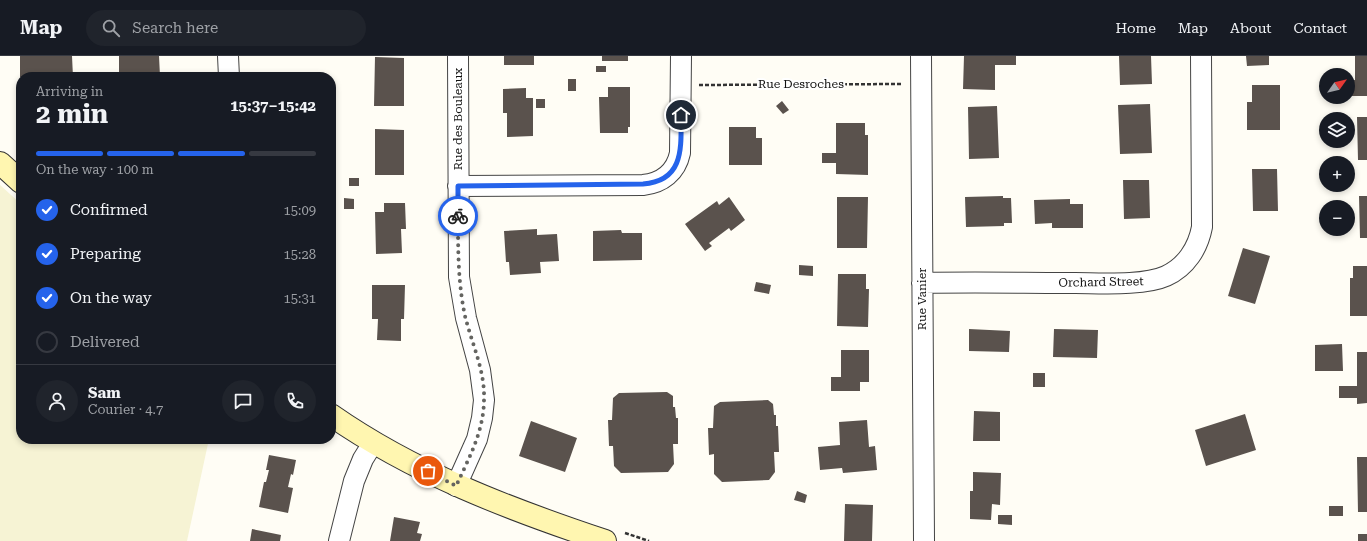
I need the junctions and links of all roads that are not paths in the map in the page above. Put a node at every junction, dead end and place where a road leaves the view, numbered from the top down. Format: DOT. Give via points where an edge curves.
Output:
graph roads {
  1 [pos="228,56"];
  2 [pos="458,56"];
  3 [pos="681,56"];
  4 [pos="921,56"];
  5 [pos="1201,56"];
  6 [pos="228,72"];
  7 [pos="0,163"];
  8 [pos="16,177"];
  9 [pos="458,186"];
  10 [pos="922,283"];
  11 [pos="336,418"];
  12 [pos="373,443"];
  13 [pos="456,486"];
  14 [pos="339,541"];
  15 [pos="605,541"];
  16 [pos="924,541"];
  1 -- 6 [label="street"];
  2 -- 9 [label="street, Rue des Bouleaux"];
  3 -- 9 [label="street" via="680,153 676,165 668,176 650,184"];
  4 -- 10 [label="street, Rue Vanier"];
  5 -- 10 [label="street, Orchard Street" via="1202,227 1194,250 1179,268 1157,279 1141,282"];
  7 -- 8 [label="street"];
  9 -- 13 [label="street, Rue des Bouleaux" via="460,290 480,370 484,400 477,439"];
  10 -- 16 [label="street, Rue Vanier"];
  11 -- 12 [label="street"];
  12 -- 13 [label="street"];
  12 -- 14 [label="street" via="354,482"];
  13 -- 15 [label="street"];
}
